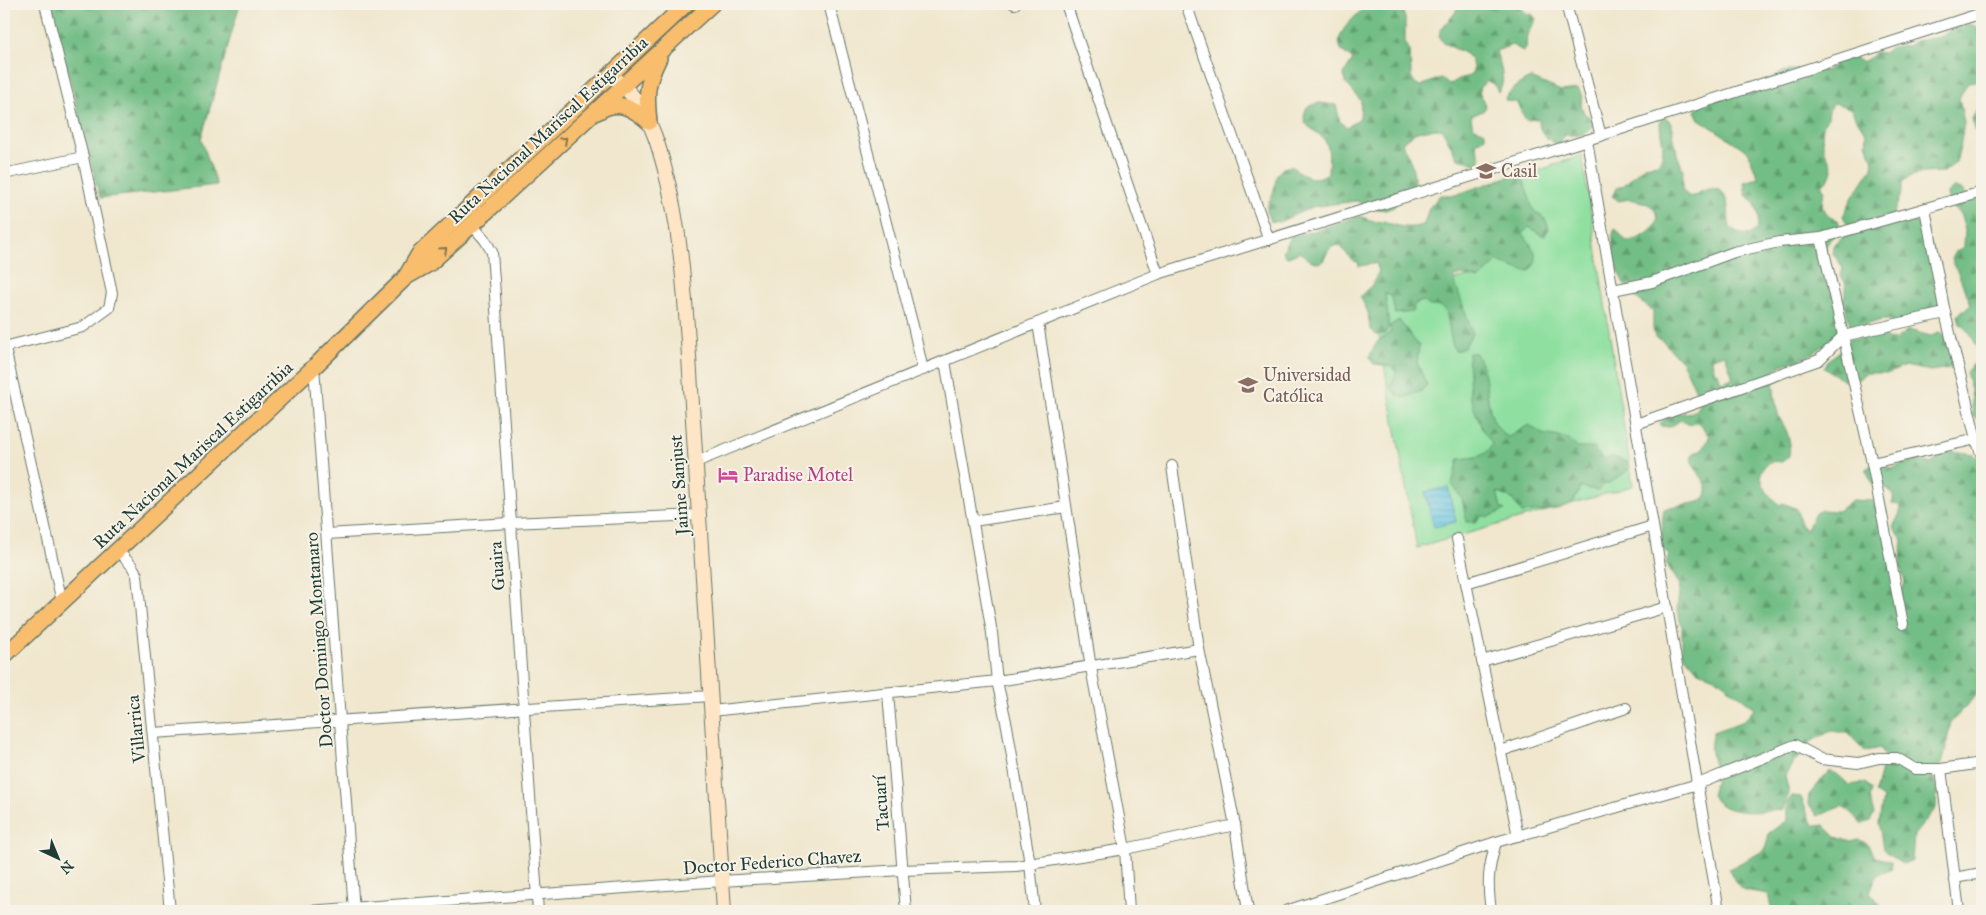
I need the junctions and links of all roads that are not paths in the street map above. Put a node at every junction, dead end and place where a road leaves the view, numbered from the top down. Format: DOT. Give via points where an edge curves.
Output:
graph roads {
  1 [pos="45,4"];
  2 [pos="686,4"];
  3 [pos="712,4"];
  4 [pos="829,4"];
  5 [pos="1066,4"];
  6 [pos="1186,4"];
  7 [pos="1566,4"];
  8 [pos="1982,13"];
  9 [pos="676,38"];
  10 [pos="611,74"];
  11 [pos="623,86"];
  12 [pos="587,118"];
  13 [pos="649,122"];
  14 [pos="1601,136"];
  15 [pos="1587,140"];
  16 [pos="83,156"];
  17 [pos="4,174"];
  18 [pos="1982,192"];
  19 [pos="1925,209"];
  20 [pos="472,225"];
  21 [pos="1821,238"];
  22 [pos="1269,240"];
  23 [pos="1158,274"];
  24 [pos="405,278"];
  25 [pos="1613,290"];
  26 [pos="1945,313"];
  27 [pos="1038,323"];
  28 [pos="1843,336"];
  29 [pos="4,346"];
  30 [pos="945,361"];
  31 [pos="314,367"];
  32 [pos="923,370"];
  33 [pos="1636,424"];
  34 [pos="1979,439"];
  35 [pos="1982,456"];
  36 [pos="696,462"];
  37 [pos="1872,463"];
  38 [pos="1172,466"];
  39 [pos="1066,507"];
  40 [pos="699,515"];
  41 [pos="973,521"];
  42 [pos="510,523"];
  43 [pos="1654,526"];
  44 [pos="327,534"];
  45 [pos="1457,539"];
  46 [pos="118,551"];
  47 [pos="1466,583"];
  48 [pos="62,602"];
  49 [pos="1667,607"];
  50 [pos="1903,624"];
  51 [pos="1199,650"];
  52 [pos="4,656"];
  53 [pos="1482,661"];
  54 [pos="1091,668"];
  55 [pos="997,681"];
  56 [pos="888,693"];
  57 [pos="710,696"];
  58 [pos="1626,708"];
  59 [pos="524,710"];
  60 [pos="711,711"];
  61 [pos="340,719"];
  62 [pos="153,734"];
  63 [pos="1501,751"];
  64 [pos="1982,763"];
  65 [pos="1941,769"];
  66 [pos="1698,784"];
  67 [pos="1235,824"];
  68 [pos="1518,836"];
  69 [pos="1496,842"];
  70 [pos="1125,850"];
  71 [pos="1030,864"];
  72 [pos="902,870"];
  73 [pos="1982,873"];
  74 [pos="1954,878"];
  75 [pos="722,881"];
  76 [pos="536,894"];
  77 [pos="354,910"];
  78 [pos="170,911"];
  79 [pos="308,911"];
  80 [pos="538,911"];
  81 [pos="724,911"];
  82 [pos="906,911"];
  83 [pos="1035,911"];
  84 [pos="1129,911"];
  85 [pos="1248,911"];
  86 [pos="1286,911"];
  87 [pos="1491,911"];
  88 [pos="1719,911"];
  89 [pos="1959,911"];
  1 -- 16 [label="street"];
  2 -- 10 [label="main road, Ruta Nacional Mariscal Estigarribia"];
  3 -- 9 [label="main road, Ruta Nacional Mariscal Estigarribia"];
  4 -- 32 [label="street"];
  5 -- 23 [label="street"];
  6 -- 22 [label="street"];
  7 -- 14 [label="street"];
  8 -- 14 [label="street"];
  9 -- 11 [label="main road, Ruta Nacional Mariscal Estigarribia"];
  9 -- 13 [label="main road" via="663,51 650,76 646,94"];
  10 -- 11 [label="main road, Jaime Sanjust"];
  10 -- 24 [label="main road, Ruta Nacional Mariscal Estigarribia" via="419,254"];
  11 -- 12 [label="main road, Ruta Nacional Mariscal Estigarribia"];
  11 -- 13 [label="main road, Jaime Sanjust"];
  12 -- 13 [label="main road" via="601,109 626,106"];
  20 -- 12 [label="main road, Ruta Nacional Mariscal Estigarribia, one-way"];
  13 -- 36 [label="main road, Jaime Sanjust" via="660,150 674,206 681,251"];
  14 -- 15 [label="street"];
  15 -- 22 [label="street"];
  15 -- 25 [label="street"];
  16 -- 17 [label="street"];
  16 -- 29 [label="street" via="112,293 109,308 83,327"];
  18 -- 19 [label="street"];
  19 -- 21 [label="street"];
  19 -- 26 [label="street"];
  24 -- 20 [label="main road, Ruta Nacional Mariscal Estigarribia, one-way" via="429,264"];
  20 -- 42 [label="street, Guaira" via="492,252"];
  21 -- 25 [label="street" via="1779,242 1734,252 1652,282"];
  21 -- 28 [label="street"];
  22 -- 23 [label="street"];
  23 -- 27 [label="street"];
  24 -- 31 [label="main road, Ruta Nacional Mariscal Estigarribia"];
  25 -- 33 [label="street"];
  26 -- 28 [label="street"];
  26 -- 34 [label="street"];
  27 -- 30 [label="street"];
  27 -- 39 [label="street"];
  28 -- 33 [label="street" via="1820,360"];
  28 -- 37 [label="street"];
  29 -- 48 [label="street"];
  30 -- 32 [label="street"];
  30 -- 41 [label="street"];
  31 -- 44 [label="street, Doctor Domingo Montanaro"];
  31 -- 46 [label="main road, Ruta Nacional Mariscal Estigarribia"];
  32 -- 36 [label="street"];
  33 -- 43 [label="street"];
  34 -- 35 [label="street"];
  34 -- 37 [label="street"];
  36 -- 40 [label="main road, Jaime Sanjust"];
  37 -- 50 [label="street"];
  38 -- 51 [label="street"];
  39 -- 41 [label="street"];
  39 -- 54 [label="street"];
  40 -- 42 [label="street"];
  40 -- 57 [label="main road, Jaime Sanjust"];
  41 -- 55 [label="street"];
  42 -- 44 [label="street"];
  42 -- 59 [label="street, Guaira"];
  43 -- 47 [label="street"];
  43 -- 49 [label="street"];
  44 -- 61 [label="street, Doctor Domingo Montanaro"];
  45 -- 47 [label="street"];
  46 -- 48 [label="main road, Ruta Nacional Mariscal Estigarribia"];
  46 -- 62 [label="street, Villarrica" via="137,575"];
  47 -- 53 [label="street"];
  48 -- 52 [label="main road, Ruta Nacional Mariscal Estigarribia"];
  49 -- 53 [label="street"];
  49 -- 66 [label="street"];
  51 -- 54 [label="street"];
  51 -- 67 [label="street"];
  53 -- 63 [label="street"];
  54 -- 55 [label="street"];
  54 -- 70 [label="street"];
  55 -- 56 [label="street"];
  55 -- 71 [label="street"];
  56 -- 60 [label="street"];
  56 -- 72 [label="street, Tacuarí"];
  57 -- 59 [label="street"];
  57 -- 60 [label="main road, Jaime Sanjust"];
  58 -- 63 [label="street"];
  59 -- 61 [label="street"];
  59 -- 76 [label="street, Guaira"];
  60 -- 75 [label="main road, Jaime Sanjust"];
  61 -- 62 [label="street"];
  61 -- 77 [label="street, Doctor Domingo Montanaro"];
  62 -- 78 [label="street, Villarrica"];
  63 -- 68 [label="street"];
  64 -- 65 [label="street"];
  65 -- 66 [label="street" via="1915,769 1897,758 1858,763 1821,759 1795,745"];
  65 -- 74 [label="street"];
  66 -- 68 [label="street"];
  66 -- 88 [label="street"];
  67 -- 70 [label="street, Doctor Federico Chavez"];
  67 -- 85 [label="street"];
  68 -- 69 [label="street"];
  69 -- 86 [label="street"];
  69 -- 87 [label="street" via="1487,885"];
  70 -- 71 [label="street, Doctor Federico Chavez"];
  70 -- 84 [label="street"];
  71 -- 72 [label="street, Doctor Federico Chavez"];
  71 -- 83 [label="street"];
  72 -- 75 [label="street, Doctor Federico Chavez"];
  72 -- 82 [label="street, Tacuarí"];
  73 -- 74 [label="street"];
  74 -- 89 [label="street"];
  75 -- 76 [label="street, Doctor Federico Chavez"];
  75 -- 81 [label="main road, Jaime Sanjust"];
  76 -- 77 [label="street, Doctor Federico Chavez"];
  76 -- 80 [label="street, Guaira"];
  77 -- 79 [label="street, Doctor Federico Chavez"];
}
